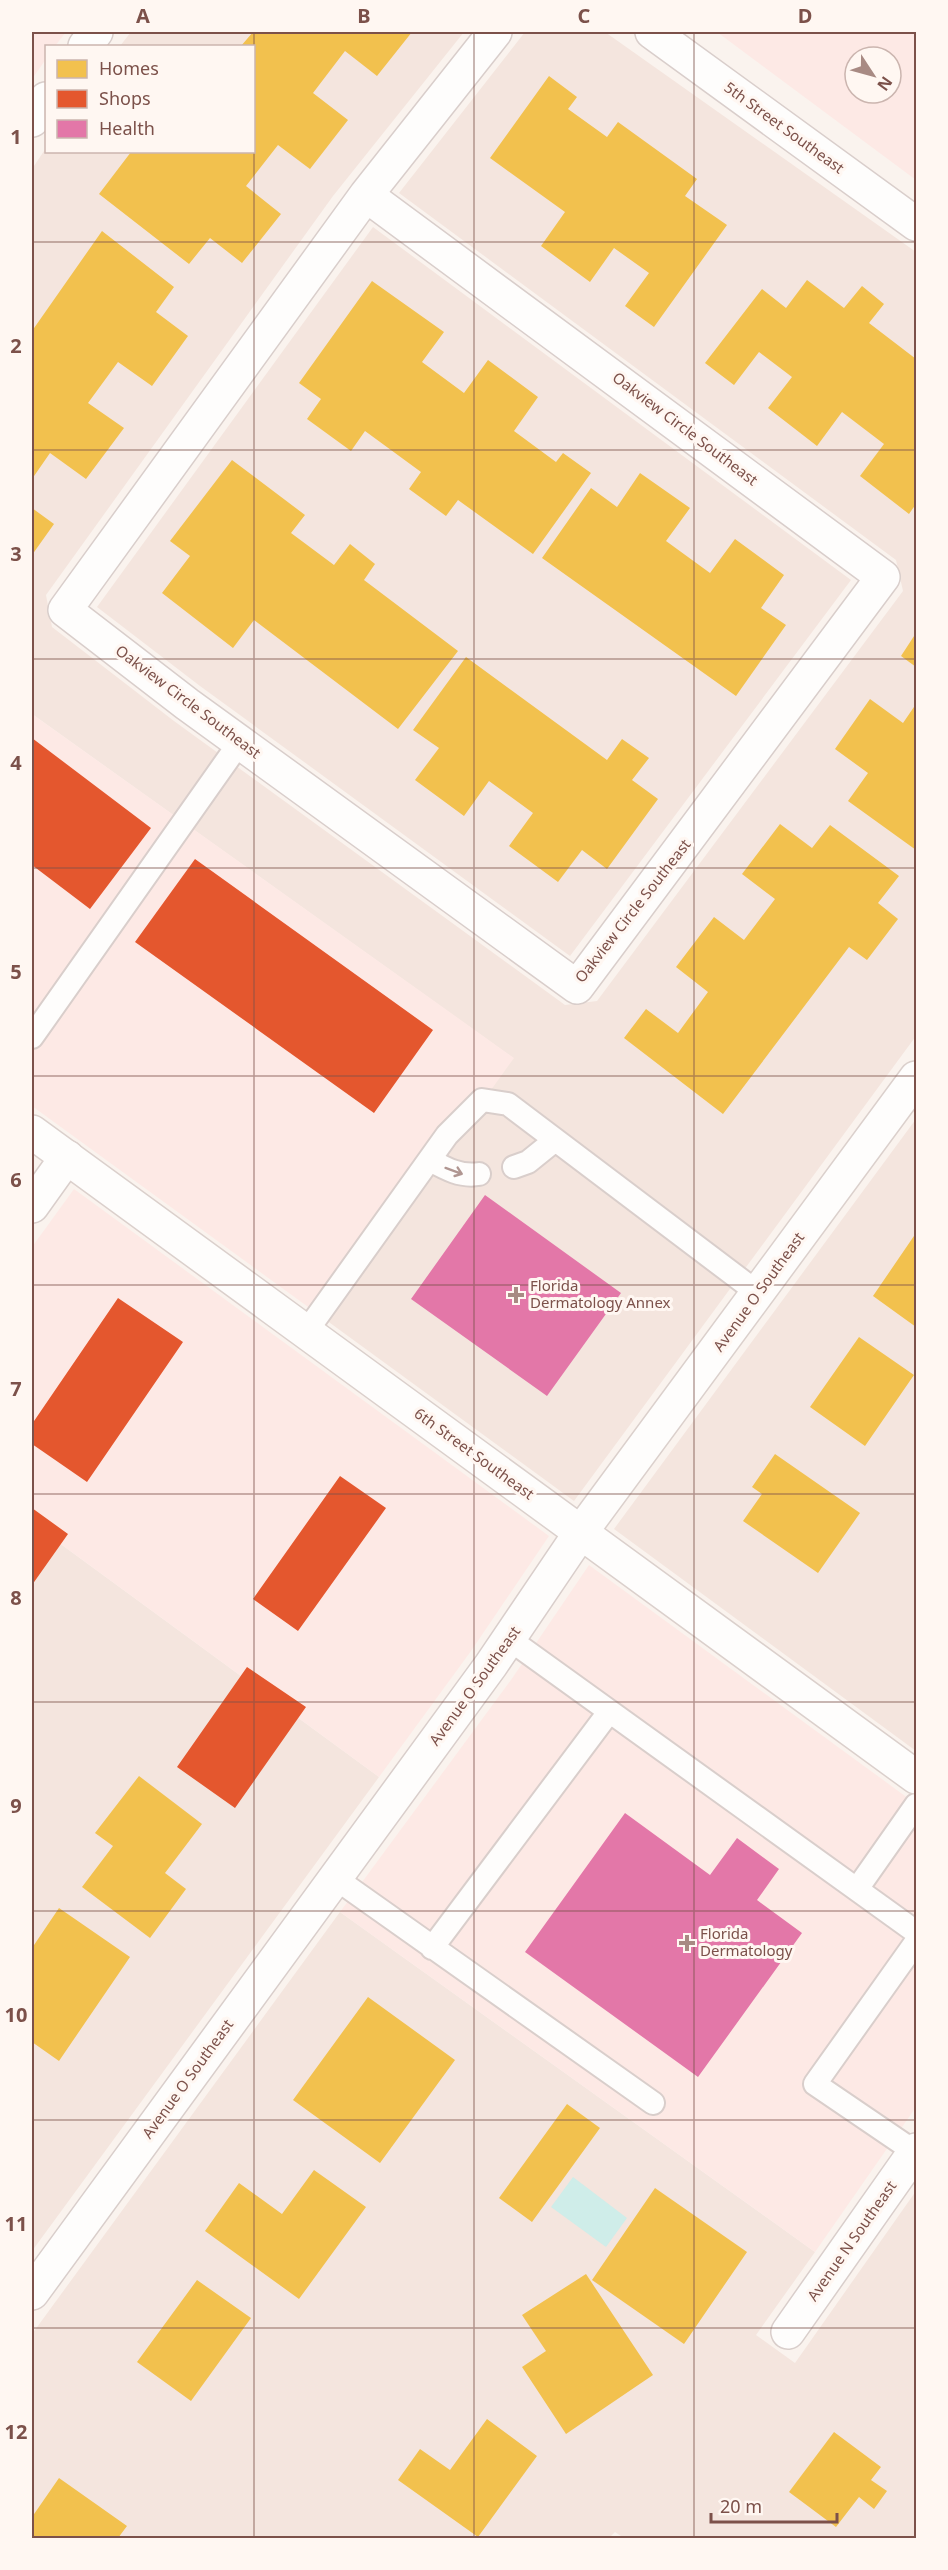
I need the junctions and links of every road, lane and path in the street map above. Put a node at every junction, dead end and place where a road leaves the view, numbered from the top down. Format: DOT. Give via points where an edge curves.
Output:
graph roads {
  1 [pos="96,32"];
  2 [pos="495,32"];
  3 [pos="652,32"];
  4 [pos="86,45"];
  5 [pos="45,100"];
  6 [pos="32,120"];
  7 [pos="366,195"];
  8 [pos="916,224"];
  9 [pos="240,742"];
  10 [pos="32,1037"];
  11 [pos="916,1078"];
  12 [pos="32,1132"];
  13 [pos="554,1141"];
  14 [pos="67,1157"];
  15 [pos="430,1160"];
  16 [pos="514,1167"];
  17 [pos="479,1174"];
  18 [pos="32,1206"];
  19 [pos="758,1293"];
  20 [pos="306,1332"];
  21 [pos="581,1532"];
  22 [pos="509,1639"];
  23 [pos="609,1712"];
  24 [pos="916,1777"];
  25 [pos="916,1805"];
  26 [pos="335,1878"];
  27 [pos="856,1889"];
  28 [pos="916,1932"];
  29 [pos="916,1942"];
  30 [pos="432,1948"];
  31 [pos="653,2103"];
  32 [pos="916,2151"];
  33 [pos="32,2293"];
  34 [pos="788,2332"];
  1 -- 4 [label="street"];
  2 -- 7 [label="street, Oakview Circle Southeast"];
  3 -- 8 [label="street, 5th Street Southeast"];
  5 -- 6 [label="street"];
  7 -- 9 [label="street, Oakview Circle Southeast" via="65,610"];
  7 -- 9 [label="street, Oakview Circle Southeast" via="883,577 577,987"];
  9 -- 10 [label="lane"];
  11 -- 19 [label="street, Avenue O Southeast"];
  12 -- 14 [label="street, 6th Street Southeast"];
  13 -- 15 [label="lane" via="508,1104 482,1100 447,1135"];
  13 -- 16 [label="lane" via="528,1162"];
  13 -- 19 [label="lane"];
  14 -- 18 [label="street"];
  14 -- 20 [label="street, 6th Street Southeast"];
  15 -- 17 [label="lane, one-way" via="447,1170 468,1176"];
  15 -- 20 [label="lane"];
  19 -- 21 [label="street, Avenue O Southeast"];
  20 -- 21 [label="street, 6th Street Southeast"];
  21 -- 22 [label="street, Avenue O Southeast"];
  21 -- 24 [label="street, 6th Street Southeast"];
  22 -- 23 [label="lane"];
  22 -- 26 [label="street, Avenue O Southeast"];
  23 -- 27 [label="lane"];
  23 -- 30 [label="lane"];
  25 -- 27 [label="lane"];
  26 -- 30 [label="lane"];
  26 -- 33 [label="street, Avenue O Southeast"];
  27 -- 28 [label="lane"];
  29 -- 32 [label="lane" via="815,2084"];
  30 -- 31 [label="lane"];
  32 -- 34 [label="street, Avenue N Southeast"];
}
